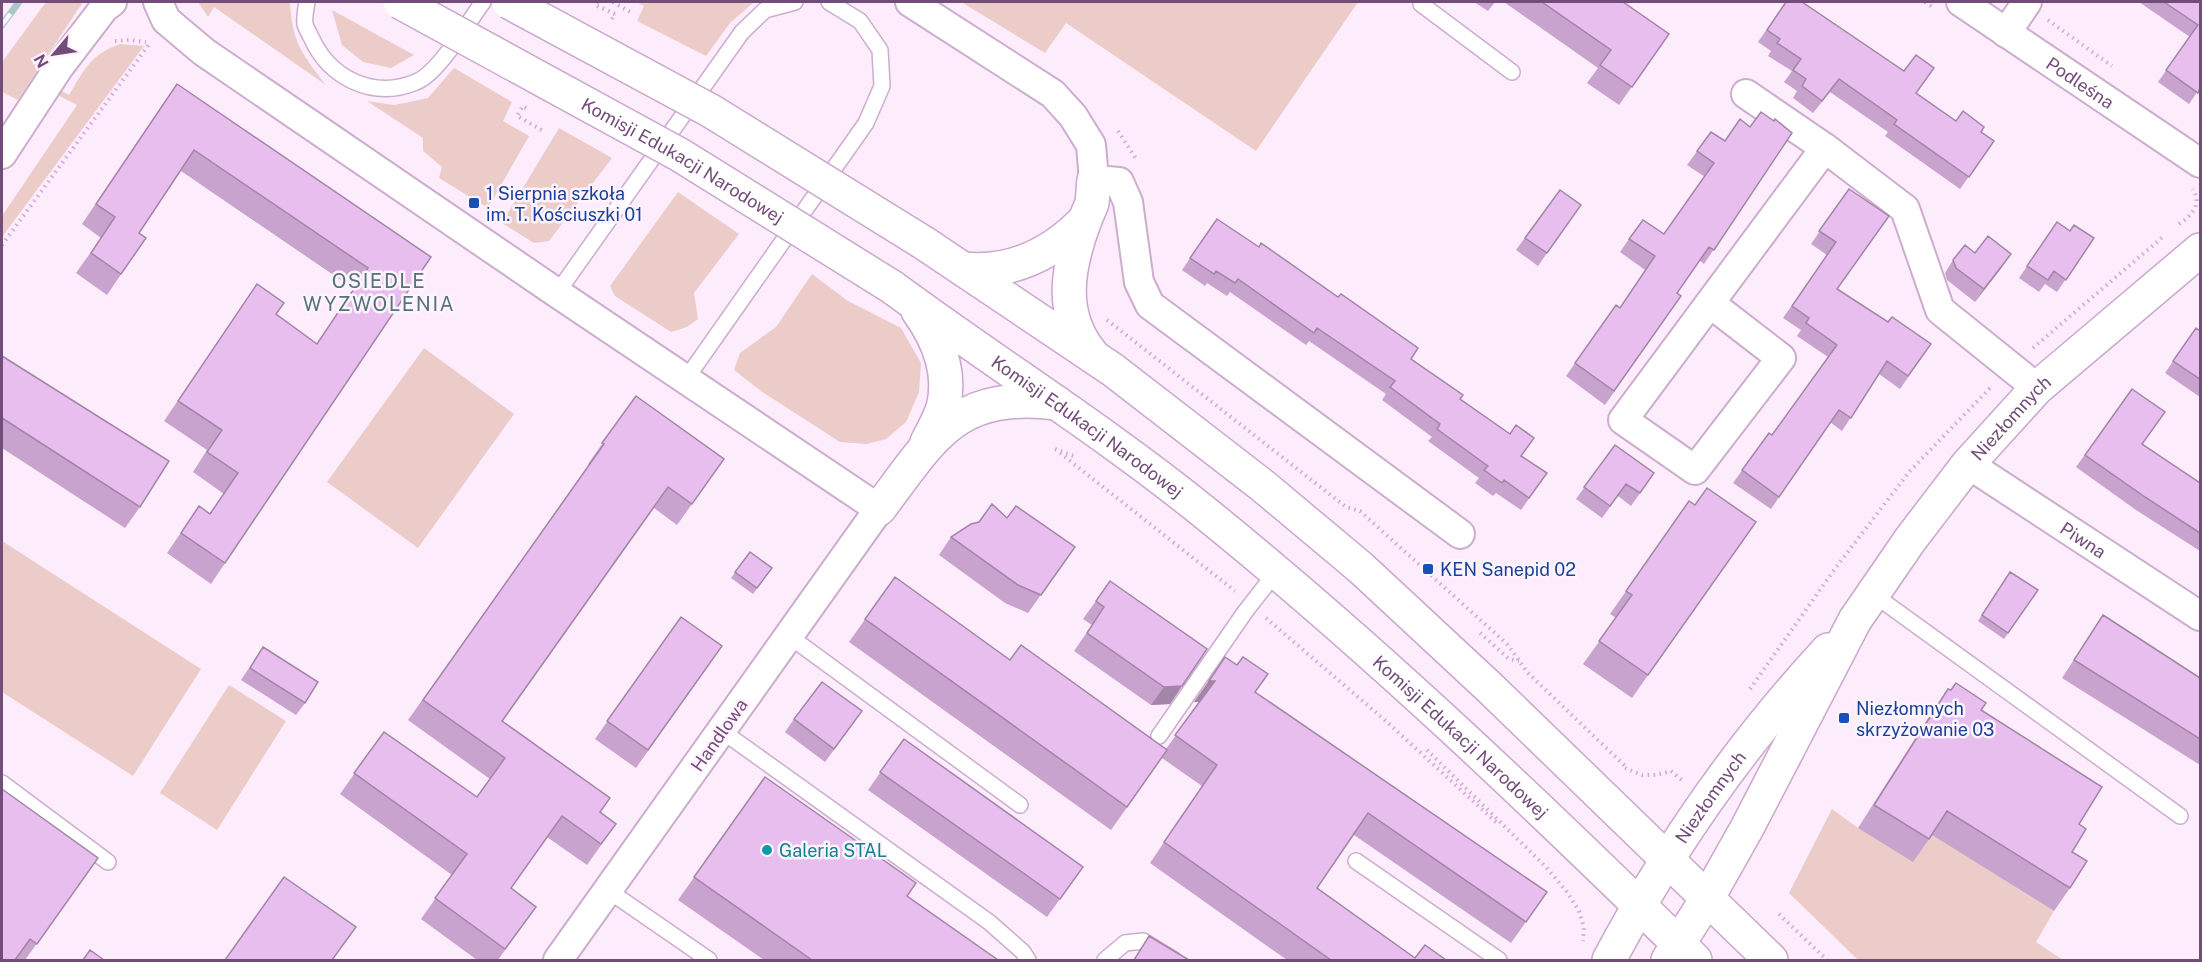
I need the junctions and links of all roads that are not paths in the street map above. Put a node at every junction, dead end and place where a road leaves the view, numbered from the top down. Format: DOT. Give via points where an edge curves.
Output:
graph roads {
  1 [pos="112,2"];
  2 [pos="158,2"];
  3 [pos="307,2"];
  4 [pos="400,2"];
  5 [pos="483,2"];
  6 [pos="509,2"];
  7 [pos="795,2"];
  8 [pos="829,2"];
  9 [pos="910,2"];
  10 [pos="1421,2"];
  11 [pos="2027,2"];
  12 [pos="1948,5"];
  13 [pos="2006,33"];
  14 [pos="1512,72"];
  15 [pos="1746,94"];
  16 [pos="1825,148"];
  17 [pos="2,154"];
  18 [pos="2197,176"];
  19 [pos="1094,180"];
  20 [pos="1085,220"];
  21 [pos="2200,250"];
  22 [pos="963,269"];
  23 [pos="557,293"];
  24 [pos="901,293"];
  25 [pos="1711,304"];
  26 [pos="1094,357"];
  27 [pos="686,379"];
  28 [pos="2037,388"];
  29 [pos="1058,403"];
  30 [pos="924,448"];
  31 [pos="1968,464"];
  32 [pos="879,508"];
  33 [pos="1460,534"];
  34 [pos="1276,572"];
  35 [pos="1864,607"];
  36 [pos="2200,616"];
  37 [pos="789,636"];
  38 [pos="722,731"];
  39 [pos="1159,736"];
  40 [pos="2,783"];
  41 [pos="1020,805"];
  42 [pos="2181,816"];
  43 [pos="1666,859"];
  44 [pos="1356,861"];
  45 [pos="108,862"];
  46 [pos="609,891"];
  47 [pos="1707,898"];
  48 [pos="1638,905"];
  49 [pos="1595,955"];
  50 [pos="1680,955"];
  51 [pos="558,960"];
  52 [pos="709,960"];
  53 [pos="1028,960"];
  54 [pos="1105,960"];
  55 [pos="1174,960"];
  56 [pos="1498,960"];
  57 [pos="1771,960"];
  1 -- 17 [label="street" via="59,67"];
  2 -- 23 [label="street" via="166,20 204,52"];
  3 -- 5 [label="lane" via="305,24 318,53 340,75 362,85 386,89 417,82 435,69"];
  4 -- 24 [label="main road, Komisji Edukacji Narodowej, bridge" via="680,155"];
  6 -- 22 [label="main road, bridge" via="711,111"];
  7 -- 23 [label="lane" via="765,10 742,32"];
  8 -- 27 [label="lane" via="860,21 880,50 882,86 866,123"];
  9 -- 19 [label="street" via="1053,94 1073,116 1090,145"];
  10 -- 14 [label="lane"];
  11 -- 13 [label="street"];
  12 -- 13 [label="street, Podleśna"];
  13 -- 18 [label="street, Podleśna"];
  15 -- 16 [label="street"];
  16 -- 25 [label="street"];
  16 -- 28 [label="street" via="1905,209 1940,310"];
  19 -- 20 [label="main road" via="1092,204"];
  19 -- 33 [label="street" via="1119,182 1128,202 1139,282 1150,305"];
  20 -- 22 [label="main road" via="1067,239 1030,260 988,269"];
  20 -- 26 [label="main road" via="1069,279 1070,310 1078,334"];
  21 -- 28 [label="main road, Niezłomnych"];
  22 -- 26 [label="main road"];
  23 -- 27 [label="street"];
  24 -- 29 [label="main road, Komisji Edukacji Narodowej"];
  24 -- 30 [label="main road" via="934,335 945,376 943,407"];
  25 -- 25 [label="street" via="1623,420 1695,470 1781,358"];
  26 -- 43 [label="main road" via="1263,486 1361,568"];
  27 -- 32 [label="street"];
  28 -- 31 [label="main road, Niezłomnych"];
  29 -- 30 [label="main road" via="1020,400 988,404 950,423"];
  29 -- 34 [label="main road, Komisji Edukacji Narodowej" via="1203,511"];
  30 -- 32 [label="main road"];
  31 -- 35 [label="main road, Niezłomnych"];
  31 -- 36 [label="street, Piwna"];
  32 -- 37 [label="street, Handlowa"];
  34 -- 39 [label="lane"];
  34 -- 48 [label="main road, Komisji Edukacji Narodowej" via="1342,628"];
  35 -- 42 [label="lane"];
  35 -- 43 [label="main road, Niezłomnych" via="1792,688"];
  35 -- 47 [label="main road, Niezłomnych"];
  37 -- 38 [label="street, Handlowa"];
  37 -- 41 [label="lane"];
  38 -- 46 [label="street, Handlowa"];
  38 -- 53 [label="lane" via="989,922"];
  40 -- 45 [label="lane"];
  43 -- 47 [label="main road"];
  43 -- 48 [label="main road, Niezłomnych"];
  44 -- 56 [label="lane"];
  46 -- 51 [label="street, Handlowa"];
  46 -- 52 [label="lane"];
  47 -- 50 [label="main road, Niezłomnych"];
  47 -- 57 [label="main road"];
  48 -- 49 [label="main road, Niezłomnych"];
  48 -- 50 [label="main road, Komisji Edukacji Narodowej"];
  54 -- 55 [label="lane" via="1125,943 1143,941"];
}
